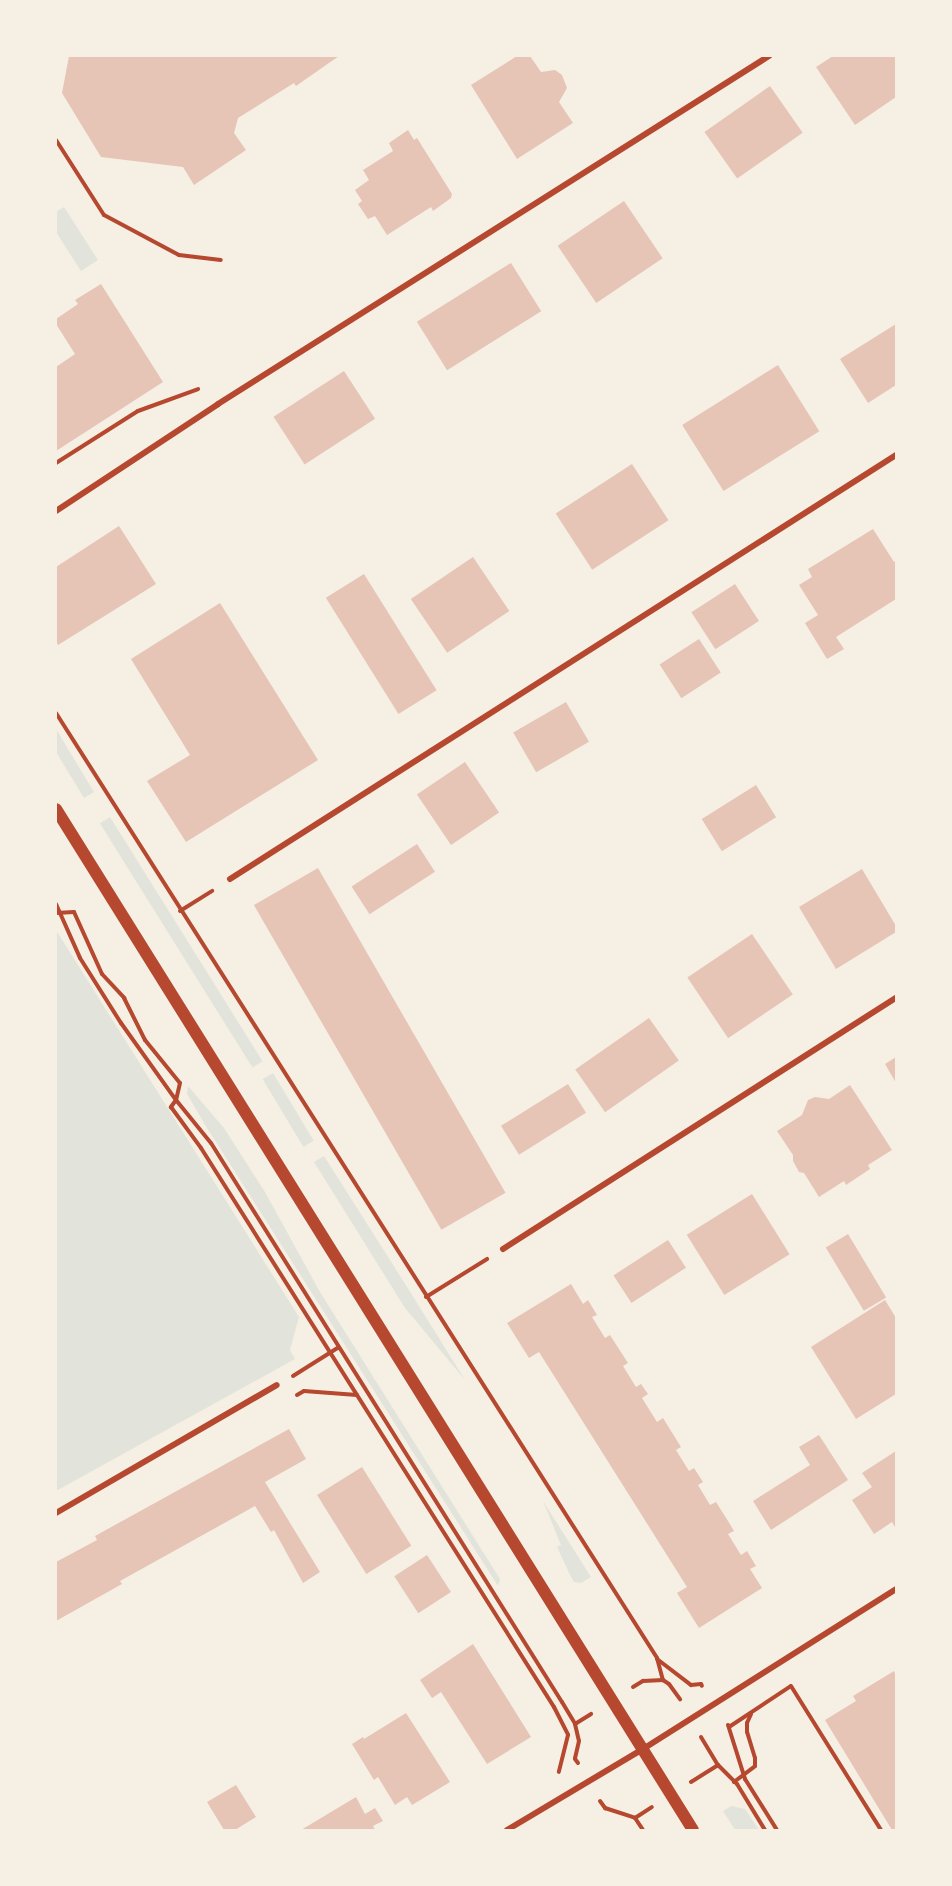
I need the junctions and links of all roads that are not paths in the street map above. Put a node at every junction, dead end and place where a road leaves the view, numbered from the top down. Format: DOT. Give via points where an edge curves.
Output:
graph roads {
  1 [pos="769,56"];
  2 [pos="897,455"];
  3 [pos="56,511"];
  4 [pos="56,809"];
  5 [pos="230,879"];
  6 [pos="897,998"];
  7 [pos="503,1249"];
  8 [pos="277,1385"];
  9 [pos="56,1513"];
  10 [pos="897,1589"];
  11 [pos="643,1749"];
  12 [pos="507,1830"];
  13 [pos="693,1830"];
  1 -- 3 [label="street"];
  2 -- 5 [label="street"];
  4 -- 11 [label="main road"];
  6 -- 7 [label="street"];
  8 -- 9 [label="street"];
  10 -- 11 [label="street"];
  11 -- 12 [label="street"];
  11 -- 13 [label="main road"];
}
